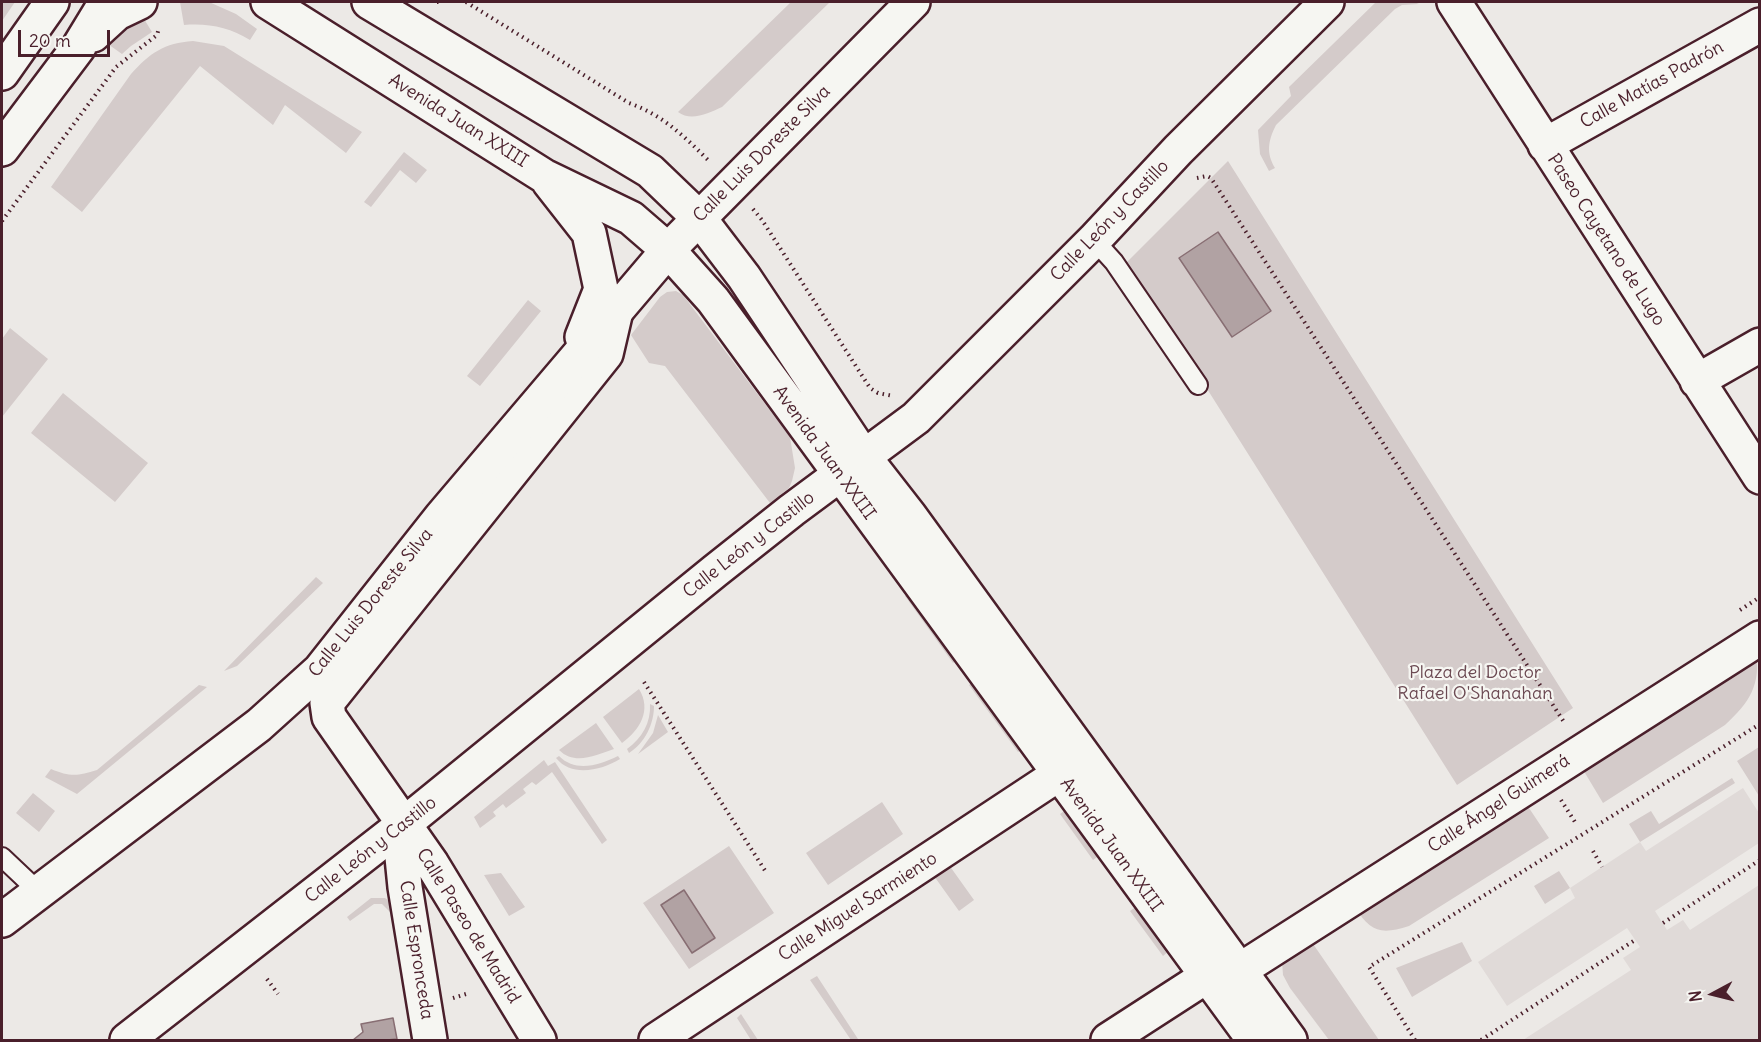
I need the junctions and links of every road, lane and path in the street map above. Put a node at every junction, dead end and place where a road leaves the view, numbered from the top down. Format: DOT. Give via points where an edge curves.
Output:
graph roads {
  1 [pos="52,2"];
  2 [pos="106,2"];
  3 [pos="267,2"];
  4 [pos="369,2"];
  5 [pos="913,2"];
  6 [pos="1327,2"];
  7 [pos="1454,2"];
  8 [pos="150,10"];
  9 [pos="1760,25"];
  10 [pos="78,48"];
  11 [pos="2,73"];
  12 [pos="1545,145"];
  13 [pos="2,149"];
  14 [pos="544,176"];
  15 [pos="699,218"];
  16 [pos="2,221"];
  17 [pos="1094,240"];
  18 [pos="668,250"];
  19 [pos="616,311"];
  20 [pos="1760,345"];
  21 [pos="571,365"];
  22 [pos="1697,381"];
  23 [pos="1198,386"];
  24 [pos="852,466"];
  25 [pos="1760,477"];
  26 [pos="1760,638"];
  27 [pos="644,681"];
  28 [pos="335,692"];
  29 [pos="1760,724"];
  30 [pos="1059,774"];
  31 [pos="404,824"];
  32 [pos="1593,850"];
  33 [pos="2,857"];
  34 [pos="1760,860"];
  35 [pos="1602,867"];
  36 [pos="766,872"];
  37 [pos="39,892"];
  38 [pos="2,920"];
  39 [pos="1663,923"];
  40 [pos="1635,940"];
  41 [pos="1240,970"];
  42 [pos="1207,976"];
  43 [pos="267,979"];
  44 [pos="278,994"];
  45 [pos="127,1041"];
  46 [pos="430,1041"];
  47 [pos="539,1041"];
  48 [pos="656,1041"];
  49 [pos="1108,1041"];
  50 [pos="1254,1041"];
  51 [pos="1290,1041"];
  52 [pos="1415,1041"];
  53 [pos="1481,1041"];
  1 -- 11 [label="main road"];
  2 -- 10 [label="main road"];
  3 -- 14 [label="main road, Avenida Juan XXIII"];
  4 -- 15 [label="main road, Avenida Juan XXIII" via="650,171"];
  5 -- 15 [label="main road, Calle Luis Doreste Silva"];
  6 -- 17 [label="main road, Calle León y Castillo"];
  7 -- 12 [label="main road, Paseo Cayetano de Lugo"];
  8 -- 10 [label="main road" via="117,13"];
  8 -- 16 [label="path" via="157,35 116,67"];
  9 -- 12 [label="main road, Calle Matías Padrón"];
  10 -- 13 [label="main road"];
  12 -- 22 [label="main road, Paseo Cayetano de Lugo"];
  14 -- 18 [label="main road, Avenida Juan XXIII" via="631,218"];
  14 -- 21 [label="main road" via="589,233 601,290"];
  15 -- 18 [label="main road, Calle Luis Doreste Silva"];
  15 -- 24 [label="main road, Avenida Juan XXIII" via="744,277"];
  17 -- 23 [label="lane" via="1114,262"];
  17 -- 24 [label="main road, Calle León y Castillo" via="916,418"];
  18 -- 19 [label="main road, Calle Luis Doreste Silva"];
  18 -- 24 [label="main road, Avenida Juan XXIII"];
  19 -- 21 [label="main road, Calle Luis Doreste Silva"];
  19 -- 28 [label="main road, Calle Luis Doreste Silva" via="606,354"];
  20 -- 22 [label="main road"];
  21 -- 37 [label="main road, Calle Luis Doreste Silva" via="441,517 320,670 259,725"];
  22 -- 25 [label="main road, Paseo Cayetano de Lugo"];
  24 -- 30 [label="main road, Avenida Juan XXIII"];
  24 -- 31 [label="main road, Calle León y Castillo" via="715,571"];
  24 -- 41 [label="main road, Avenida Juan XXIII" via="910,516"];
  26 -- 41 [label="main road, Calle Ángel Guimerá"];
  27 -- 36 [label="path"];
  28 -- 31 [label="main road, Calle Paseo de Madrid" via="327,703 330,717"];
  29 -- 52 [label="path" via="1369,967"];
  30 -- 42 [label="main road, Avenida Juan XXIII"];
  30 -- 48 [label="main road, Calle Miguel Sarmiento"];
  31 -- 45 [label="main road, Calle León y Castillo"];
  31 -- 46 [label="main road, Calle Espronceda" via="405,887"];
  31 -- 47 [label="main road, Calle Paseo de Madrid"];
  32 -- 35 [label="path"];
  33 -- 37 [label="lane"];
  34 -- 39 [label="path"];
  37 -- 38 [label="main road, Calle Luis Doreste Silva"];
  40 -- 53 [label="path"];
  41 -- 51 [label="main road, Avenida Juan XXIII"];
  42 -- 49 [label="main road"];
  42 -- 50 [label="main road, Avenida Juan XXIII"];
  43 -- 44 [label="path"];
}
